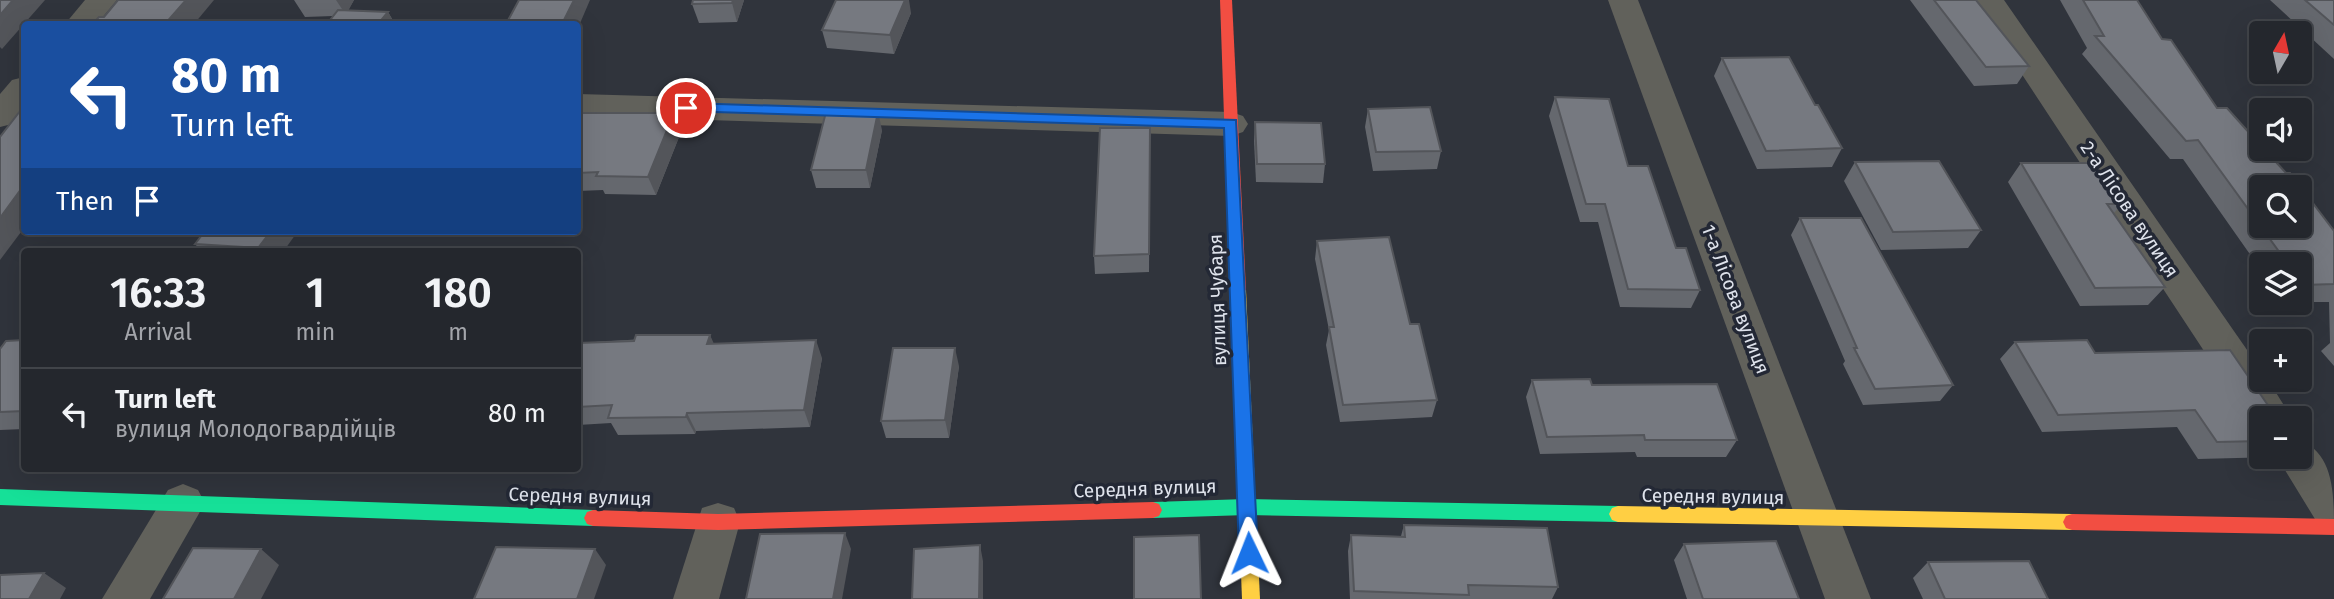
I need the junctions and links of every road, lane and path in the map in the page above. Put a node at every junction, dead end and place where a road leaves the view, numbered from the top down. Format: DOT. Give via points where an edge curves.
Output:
graph roads {
  1 [pos="102,0"];
  2 [pos="1226,0"];
  3 [pos="1623,0"];
  4 [pos="1988,0"];
  5 [pos="83,21"];
  6 [pos="21,89"];
  7 [pos="0,90"];
  8 [pos="21,92"];
  9 [pos="581,105"];
  10 [pos="0,116"];
  11 [pos="1231,124"];
  12 [pos="2264,406"];
  13 [pos="2306,469"];
  14 [pos="0,497"];
  15 [pos="183,503"];
  16 [pos="1247,506"];
  17 [pos="2334,510"];
  18 [pos="1818,519"];
  19 [pos="718,522"];
  20 [pos="2334,527"];
  21 [pos="124,599"];
  22 [pos="696,599"];
  23 [pos="1251,599"];
  24 [pos="1848,599"];
  1 -- 5 [label="street"];
  2 -- 11 [label="street, вулиця Чубаря"];
  3 -- 18 [label="street, 1-а Лісова вулиця"];
  4 -- 12 [label="street, 2-а Лісова вулиця"];
  6 -- 7 [label="street"];
  8 -- 10 [label="street"];
  9 -- 11 [label="street"];
  11 -- 16 [label="street, вулиця Чубаря"];
  13 -- 17 [label="street"];
  14 -- 15 [label="street, Середня вулиця"];
  15 -- 19 [label="street, Середня вулиця"];
  15 -- 21 [label="street"];
  16 -- 18 [label="street, Середня вулиця"];
  16 -- 19 [label="street, Середня вулиця"];
  16 -- 23 [label="street, вулиця Чубаря"];
  18 -- 20 [label="street, Середня вулиця"];
  18 -- 24 [label="street, 1-а Лісова вулиця"];
  19 -- 22 [label="street"];
}
